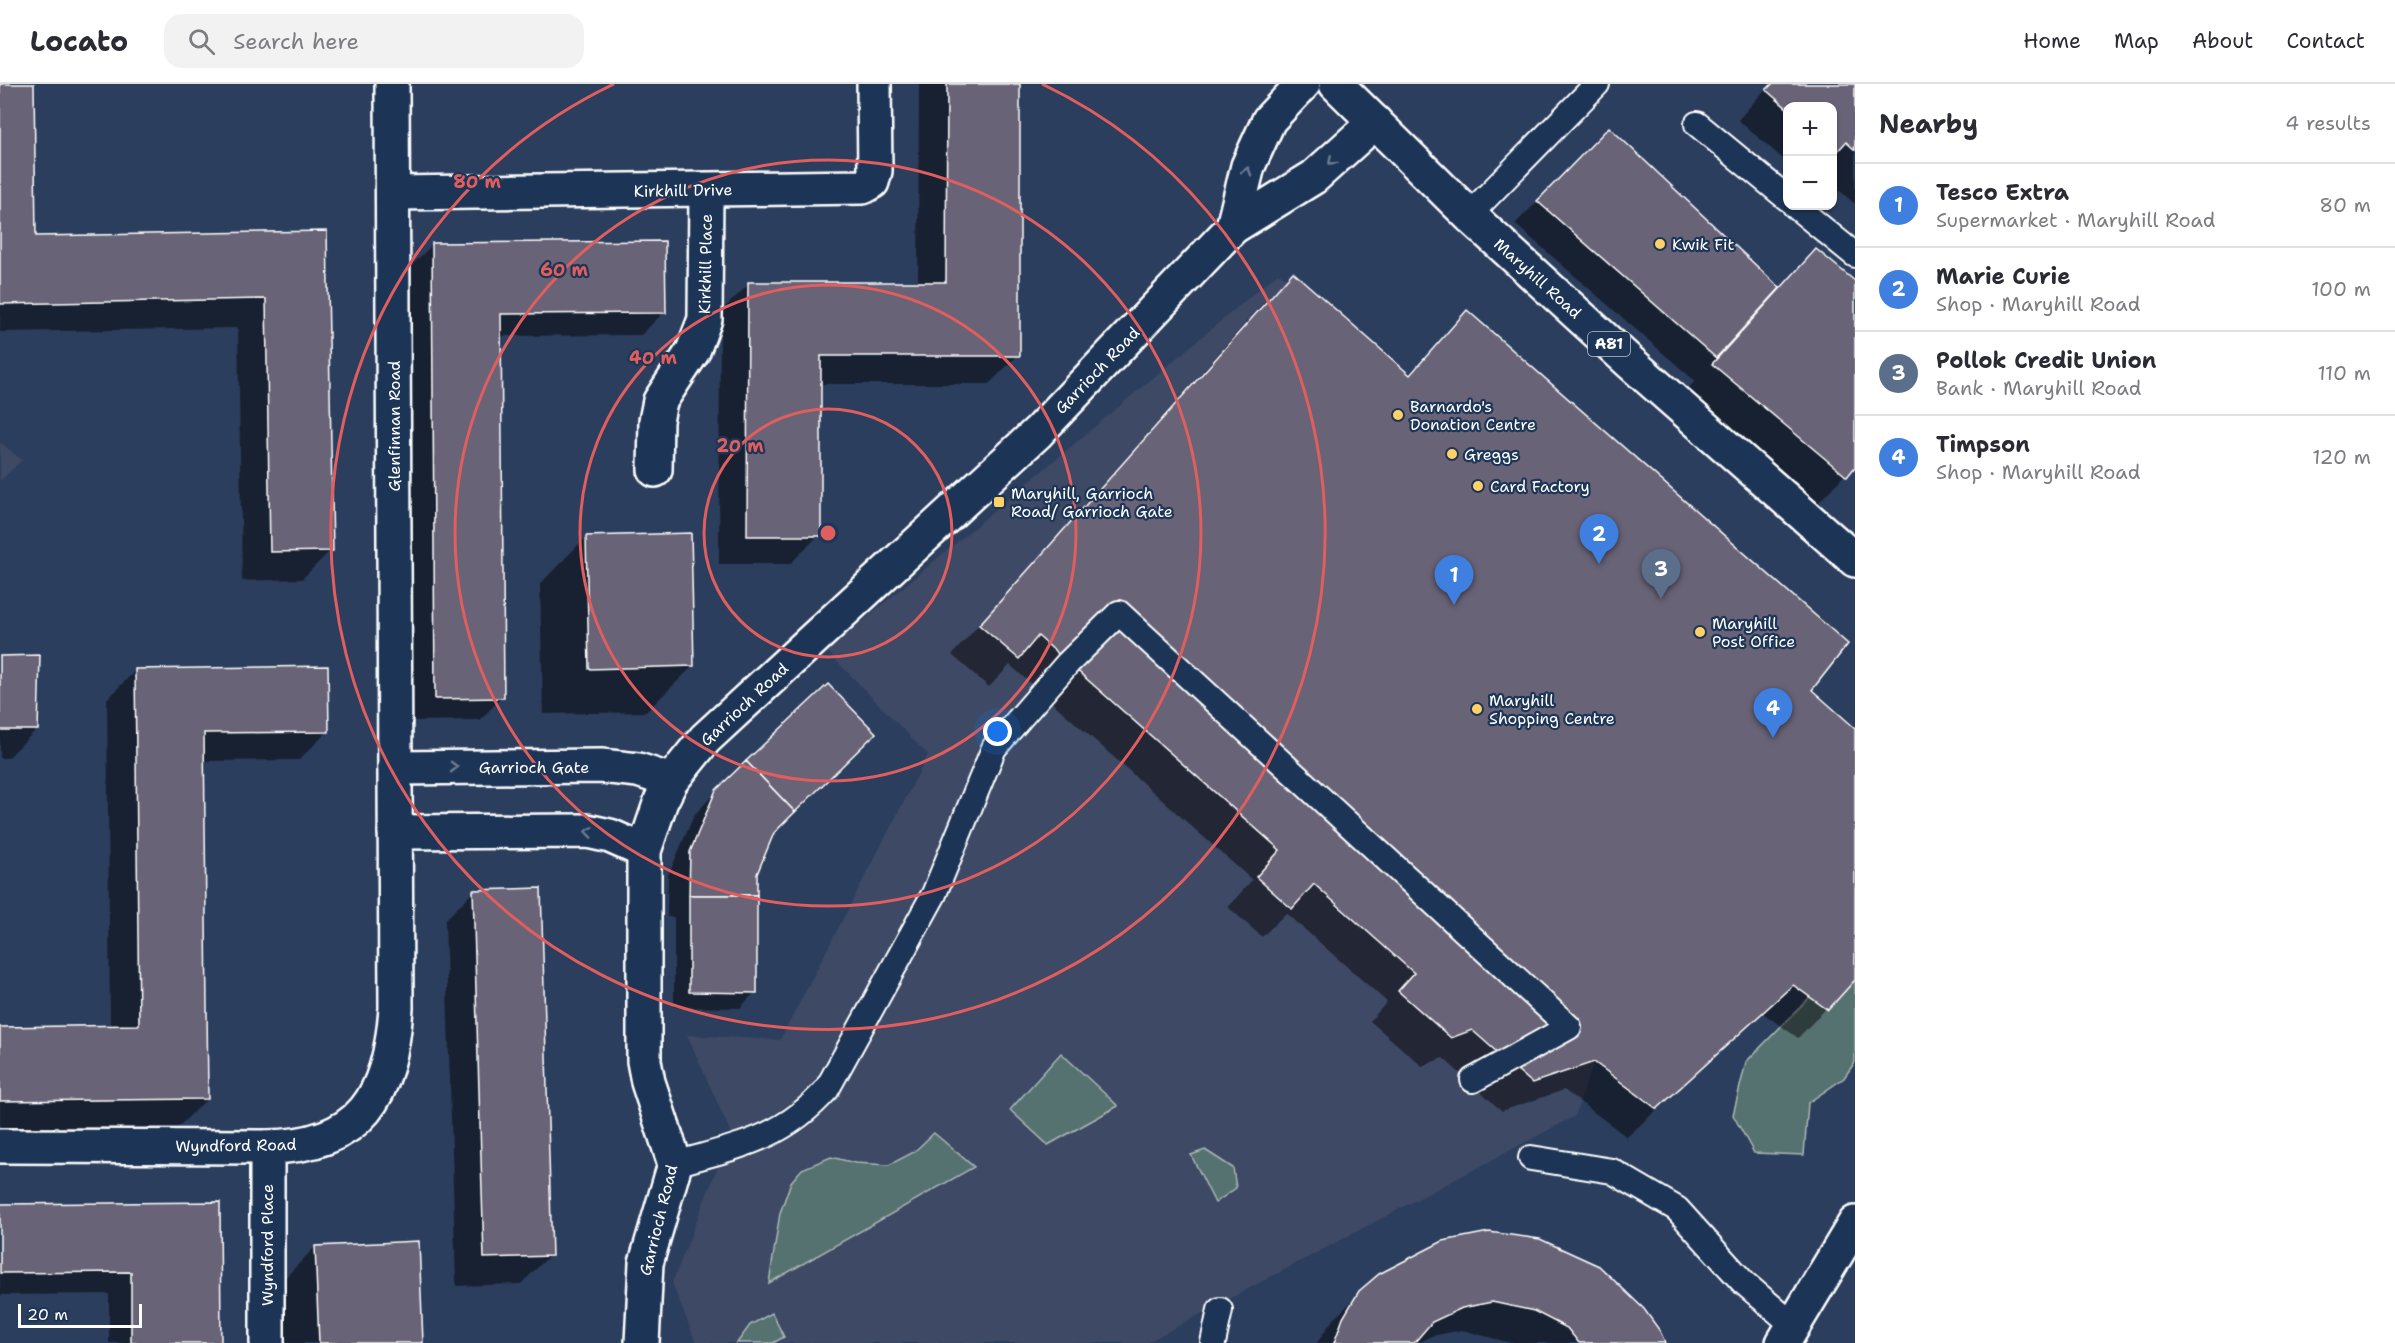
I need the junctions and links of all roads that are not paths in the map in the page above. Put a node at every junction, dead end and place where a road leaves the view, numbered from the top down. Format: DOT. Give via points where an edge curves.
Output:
graph roads {
  1 [pos="392,84"];
  2 [pos="874,84"];
  3 [pos="1303,84"];
  4 [pos="1336,84"];
  5 [pos="1597,84"];
  6 [pos="1375,122"];
  7 [pos="1697,124"];
  8 [pos="706,190"];
  9 [pos="393,193"];
  10 [pos="1783,195"];
  11 [pos="1800,210"];
  12 [pos="1469,215"];
  13 [pos="1233,227"];
  14 [pos="1855,255"];
  15 [pos="655,470"];
  16 [pos="1854,556"];
  17 [pos="395,768"];
  18 [pos="671,781"];
  19 [pos="395,832"];
  20 [pos="644,851"];
  21 [pos="1473,1080"];
  22 [pos="0,1146"];
  23 [pos="267,1147"];
  24 [pos="1531,1158"];
  25 [pos="675,1164"];
  26 [pos="1855,1223"];
  27 [pos="1220,1310"];
  28 [pos="1788,1334"];
  29 [pos="267,1343"];
  30 [pos="642,1343"];
  31 [pos="1213,1343"];
  1 -- 9 [label="street, Glenfinnan Road"];
  2 -- 8 [label="street, Kirkhill Drive" via="875,171 868,185 855,189"];
  13 -- 3 [label="street, Garrioch Road, one-way" via="1248,166 1269,120"];
  4 -- 6 [label="street, Maryhill Road / A81"];
  5 -- 12 [label="lane"];
  6 -- 12 [label="street, Maryhill Road / A81"];
  6 -- 13 [label="street, Garrioch Road, one-way" via="1314,177"];
  7 -- 10 [label="lane"];
  8 -- 9 [label="street, Kirkhill Drive"];
  8 -- 15 [label="street, Kirkhill Place" via="705,319 693,351 660,401"];
  9 -- 17 [label="street, Glenfinnan Road"];
  11 -- 14 [label="lane"];
  12 -- 16 [label="street, Maryhill Road / A81" via="1631,363"];
  13 -- 18 [label="street, Garrioch Road" via="1038,432 705,739"];
  17 -- 18 [label="street, Garrioch Gate, one-way" via="611,766"];
  17 -- 19 [label="street, Wyndford Road"];
  18 -- 20 [label="street, Garrioch Road"];
  20 -- 19 [label="street, one-way" via="587,831"];
  19 -- 23 [label="street, Wyndford Road" via="396,1008 393,1050 385,1077 369,1106 341,1130 310,1142"];
  20 -- 25 [label="street, Garrioch Road" via="644,1061"];
  21 -- 25 [label="lane" via="1569,1028 1119,613 1068,663 994,748 934,894 827,1089 808,1110 767,1137"];
  22 -- 23 [label="street, Wyndford Road"];
  23 -- 29 [label="street, Wyndford Place"];
  24 -- 28 [label="lane" via="1612,1171 1677,1209"];
  25 -- 30 [label="street, Garrioch Road" via="646,1263"];
  26 -- 28 [label="street"];
  27 -- 31 [label="lane"];
}
